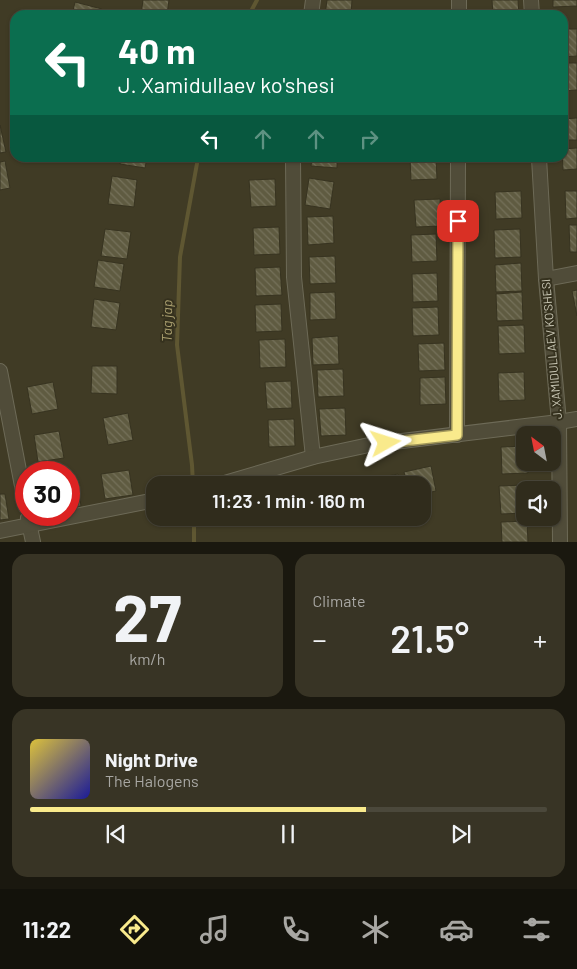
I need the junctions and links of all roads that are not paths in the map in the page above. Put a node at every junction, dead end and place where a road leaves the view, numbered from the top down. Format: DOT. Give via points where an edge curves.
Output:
graph roads {
  1 [pos="293,162"];
  2 [pos="458,162"];
  3 [pos="539,162"];
  4 [pos="577,274"];
  5 [pos="546,279"];
  6 [pos="0,371"];
  7 [pos="577,419"];
  8 [pos="559,422"];
  9 [pos="457,435"];
  10 [pos="313,457"];
  11 [pos="17,461"];
  12 [pos="249,476"];
  13 [pos="146,501"];
  14 [pos="80,512"];
  15 [pos="15,525"];
  16 [pos="30,526"];
  17 [pos="0,531"];
  18 [pos="33,542"];
  19 [pos="560,542"];
  1 -- 10 [label="street" via="294,277"];
  2 -- 9 [label="street"];
  3 -- 5 [label="street, J. XAMIDULLAEV KO'SHESI"];
  4 -- 5 [label="street"];
  5 -- 8 [label="street, J. XAMIDULLAEV KO'SHESI"];
  6 -- 11 [label="street"];
  7 -- 8 [label="street"];
  8 -- 9 [label="street"];
  8 -- 19 [label="street, J. XAMIDULLAEV KO'SHESI"];
  9 -- 10 [label="street" via="369,445"];
  10 -- 12 [label="street"];
  13 -- 14 [label="street"];
  15 -- 17 [label="street"];
  16 -- 18 [label="street"];
}
